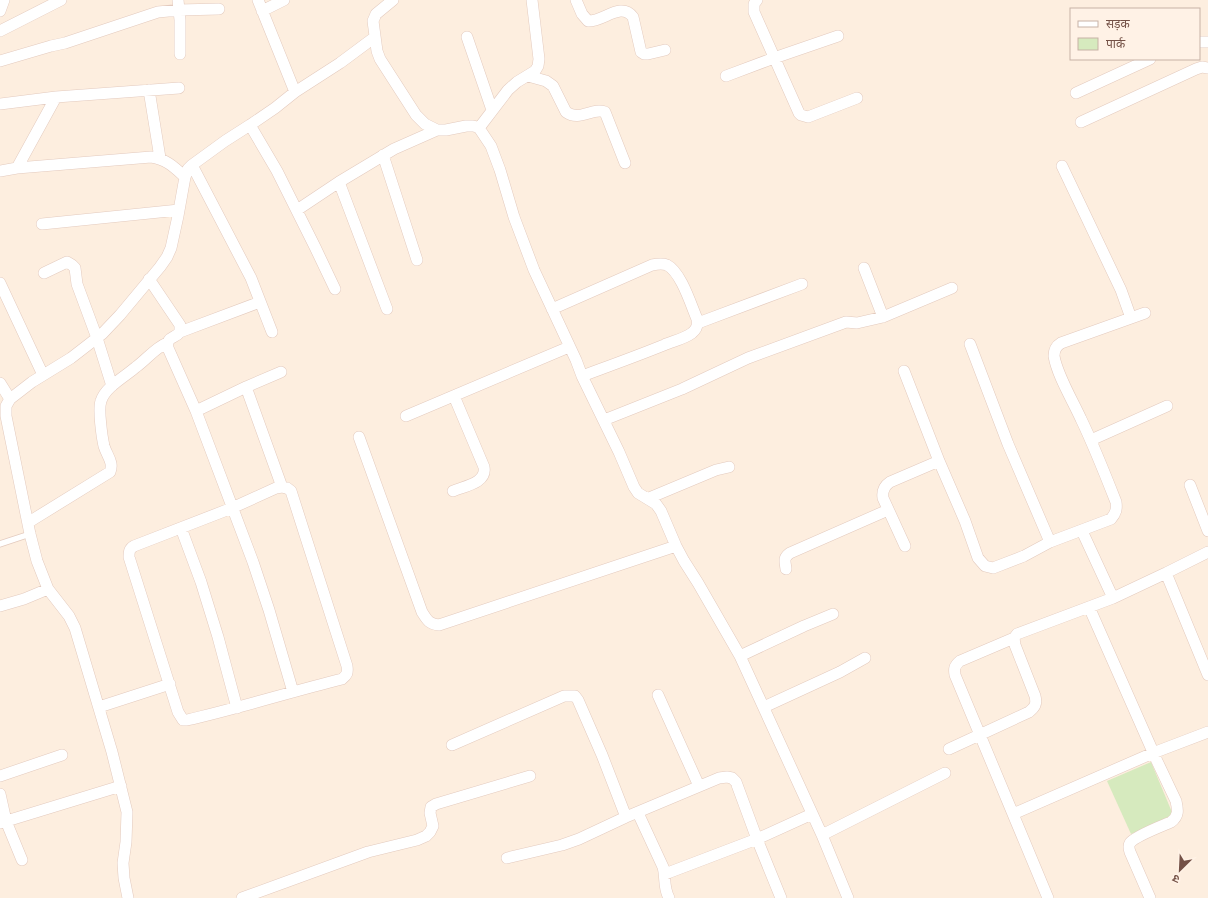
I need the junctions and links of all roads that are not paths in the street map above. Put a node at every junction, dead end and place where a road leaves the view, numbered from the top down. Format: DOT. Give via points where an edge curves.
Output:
graph roads {
  1 [pos="4,0"];
  2 [pos="62,0"];
  3 [pos="258,0"];
  4 [pos="284,0"];
  5 [pos="393,0"];
  6 [pos="533,0"];
  7 [pos="576,0"];
  8 [pos="757,0"];
  9 [pos="179,5"];
  10 [pos="219,9"];
  11 [pos="0,11"];
  12 [pos="262,11"];
  13 [pos="0,31"];
  14 [pos="838,36"];
  15 [pos="375,37"];
  16 [pos="467,37"];
  17 [pos="666,50"];
  18 [pos="180,54"];
  19 [pos="774,58"];
  20 [pos="1148,60"];
  21 [pos="0,61"];
  22 [pos="1208,68"];
  23 [pos="528,76"];
  24 [pos="726,76"];
  25 [pos="179,88"];
  26 [pos="149,90"];
  27 [pos="296,92"];
  28 [pos="1076,93"];
  29 [pos="56,97"];
  30 [pos="857,98"];
  31 [pos="0,104"];
  32 [pos="492,110"];
  33 [pos="1081,122"];
  34 [pos="250,125"];
  35 [pos="479,128"];
  36 [pos="436,130"];
  37 [pos="383,155"];
  38 [pos="160,158"];
  39 [pos="625,163"];
  40 [pos="192,165"];
  41 [pos="1062,166"];
  42 [pos="17,168"];
  43 [pos="0,171"];
  44 [pos="185,177"];
  45 [pos="339,182"];
  46 [pos="179,210"];
  47 [pos="297,210"];
  48 [pos="42,224"];
  49 [pos="418,260"];
  50 [pos="864,268"];
  51 [pos="44,273"];
  52 [pos="149,279"];
  53 [pos="0,283"];
  54 [pos="802,284"];
  55 [pos="335,288"];
  56 [pos="952,288"];
  57 [pos="260,302"];
  58 [pos="552,308"];
  59 [pos="387,309"];
  60 [pos="1145,312"];
  61 [pos="883,317"];
  62 [pos="1130,318"];
  63 [pos="698,324"];
  64 [pos="180,332"];
  65 [pos="272,332"];
  66 [pos="97,338"];
  67 [pos="167,343"];
  68 [pos="970,344"];
  69 [pos="569,347"];
  70 [pos="904,371"];
  71 [pos="281,372"];
  72 [pos="43,375"];
  73 [pos="582,376"];
  74 [pos="0,383"];
  75 [pos="112,386"];
  76 [pos="246,387"];
  77 [pos="454,396"];
  78 [pos="10,399"];
  79 [pos="1167,406"];
  80 [pos="196,411"];
  81 [pos="3,412"];
  82 [pos="406,416"];
  83 [pos="604,420"];
  84 [pos="359,437"];
  85 [pos="1091,440"];
  86 [pos="939,461"];
  87 [pos="729,467"];
  88 [pos="1190,485"];
  89 [pos="282,487"];
  90 [pos="453,491"];
  91 [pos="648,498"];
  92 [pos="232,508"];
  93 [pos="888,510"];
  94 [pos="28,522"];
  95 [pos="181,528"];
  96 [pos="1082,531"];
  97 [pos="1208,531"];
  98 [pos="30,534"];
  99 [pos="1050,542"];
  100 [pos="0,544"];
  101 [pos="676,546"];
  102 [pos="905,546"];
  103 [pos="1208,552"];
  104 [pos="786,569"];
  105 [pos="1166,573"];
  106 [pos="48,589"];
  107 [pos="1113,598"];
  108 [pos="0,606"];
  109 [pos="1089,607"];
  110 [pos="833,614"];
  111 [pos="1014,638"];
  112 [pos="740,656"];
  113 [pos="865,658"];
  114 [pos="1207,670"];
  115 [pos="170,684"];
  116 [pos="293,692"];
  117 [pos="658,695"];
  118 [pos="99,707"];
  119 [pos="764,707"];
  120 [pos="237,708"];
  121 [pos="1208,732"];
  122 [pos="980,735"];
  123 [pos="452,745"];
  124 [pos="949,749"];
  125 [pos="1153,753"];
  126 [pos="62,755"];
  127 [pos="945,773"];
  128 [pos="0,776"];
  129 [pos="530,776"];
  130 [pos="121,786"];
  131 [pos="699,786"];
  132 [pos="0,794"];
  133 [pos="638,813"];
  134 [pos="812,814"];
  135 [pos="1013,814"];
  136 [pos="626,817"];
  137 [pos="3,822"];
  138 [pos="822,835"];
  139 [pos="757,838"];
  140 [pos="507,858"];
  141 [pos="22,860"];
  142 [pos="664,874"];
  143 [pos="128,898"];
  144 [pos="242,898"];
  145 [pos="668,898"];
  146 [pos="781,898"];
  147 [pos="848,898"];
  148 [pos="1048,898"];
  149 [pos="1150,898"];
  1 -- 11 [label="street"];
  2 -- 13 [label="street"];
  3 -- 12 [label="street"];
  4 -- 12 [label="street"];
  5 -- 15 [label="street" via="374,17"];
  6 -- 23 [label="street" via="539,59 537,68"];
  7 -- 17 [label="street" via="588,21 623,10 630,14 641,52 644,54"];
  8 -- 19 [label="street" via="754,12"];
  9 -- 10 [label="street"];
  9 -- 18 [label="street"];
  9 -- 21 [label="street" via="65,43"];
  12 -- 27 [label="street"];
  14 -- 19 [label="street"];
  15 -- 27 [label="street"];
  15 -- 36 [label="street" via="380,59 414,112 421,121"];
  16 -- 32 [label="street"];
  19 -- 24 [label="street"];
  19 -- 30 [label="street" via="796,109 802,115 808,117"];
  20 -- 28 [label="street"];
  22 -- 33 [label="street" via="1196,69"];
  23 -- 32 [label="street" via="508,90"];
  23 -- 39 [label="street" via="546,81 553,86 569,114 576,116 605,112"];
  25 -- 26 [label="street"];
  26 -- 29 [label="street"];
  26 -- 38 [label="street"];
  27 -- 34 [label="street"];
  29 -- 31 [label="street"];
  29 -- 42 [label="street"];
  32 -- 35 [label="street"];
  34 -- 40 [label="street"];
  34 -- 47 [label="street"];
  35 -- 36 [label="street" via="470,126"];
  35 -- 58 [label="street" via="491,146 514,217"];
  36 -- 37 [label="street"];
  37 -- 45 [label="street"];
  37 -- 49 [label="street"];
  38 -- 42 [label="street"];
  38 -- 44 [label="street"];
  40 -- 44 [label="street"];
  40 -- 57 [label="street" via="251,278"];
  41 -- 62 [label="street" via="1121,290"];
  42 -- 43 [label="street"];
  44 -- 46 [label="street"];
  45 -- 47 [label="street"];
  45 -- 59 [label="street"];
  46 -- 48 [label="street"];
  46 -- 52 [label="street" via="167,257"];
  47 -- 55 [label="street"];
  50 -- 61 [label="street"];
  51 -- 66 [label="street" via="67,262 72,265"];
  52 -- 64 [label="street" via="180,325"];
  52 -- 66 [label="street" via="120,315"];
  53 -- 72 [label="street"];
  54 -- 63 [label="street"];
  56 -- 61 [label="street"];
  57 -- 64 [label="street"];
  57 -- 65 [label="street"];
  58 -- 63 [label="street" via="652,265 660,264 668,266 679,277"];
  58 -- 69 [label="street"];
  60 -- 62 [label="street"];
  61 -- 83 [label="street" via="857,323 846,322 748,358 682,389"];
  62 -- 85 [label="street" via="1061,343 1054,350 1061,376"];
  63 -- 73 [label="street" via="694,332 686,336"];
  64 -- 67 [label="street"];
  66 -- 72 [label="street"];
  66 -- 75 [label="street"];
  67 -- 75 [label="street"];
  67 -- 80 [label="street"];
  68 -- 99 [label="street" via="1008,444"];
  69 -- 73 [label="street"];
  69 -- 77 [label="street"];
  70 -- 86 [label="street"];
  71 -- 76 [label="street"];
  72 -- 78 [label="street"];
  73 -- 83 [label="street"];
  74 -- 78 [label="street"];
  75 -- 94 [label="street" via="100,401 105,448 112,468 110,472"];
  76 -- 80 [label="street"];
  76 -- 89 [label="street"];
  77 -- 82 [label="street"];
  77 -- 90 [label="street" via="485,472 478,482"];
  78 -- 81 [label="street"];
  79 -- 85 [label="street"];
  80 -- 92 [label="street"];
  81 -- 94 [label="street"];
  83 -- 91 [label="street" via="634,488"];
  84 -- 101 [label="street" via="422,612 433,624 439,625"];
  85 -- 96 [label="street" via="1117,507 1111,519"];
  86 -- 93 [label="street" via="886,484 882,494"];
  86 -- 99 [label="street" via="978,558 985,566 998,567"];
  87 -- 91 [label="street"];
  88 -- 97 [label="street"];
  89 -- 92 [label="street"];
  89 -- 116 [label="street" via="291,491 348,666 348,672 342,679"];
  91 -- 101 [label="street" via="661,511"];
  92 -- 95 [label="street"];
  92 -- 116 [label="street" via="269,610"];
  93 -- 102 [label="street"];
  93 -- 104 [label="street" via="790,553 786,556"];
  94 -- 98 [label="street"];
  95 -- 115 [label="street" via="134,546 129,552"];
  95 -- 120 [label="street" via="201,582"];
  96 -- 99 [label="street"];
  96 -- 107 [label="street"];
  98 -- 100 [label="lane"];
  98 -- 106 [label="street"];
  101 -- 112 [label="street"];
  103 -- 105 [label="street"];
  105 -- 107 [label="street"];
  105 -- 114 [label="street"];
  106 -- 108 [label="street"];
  106 -- 118 [label="street" via="75,628"];
  107 -- 109 [label="street"];
  109 -- 111 [label="street" via="1017,634"];
  109 -- 125 [label="street"];
  110 -- 112 [label="street"];
  111 -- 122 [label="street" via="1035,696 1035,705 1028,712"];
  111 -- 122 [label="street" via="967,658 954,668"];
  112 -- 119 [label="street"];
  113 -- 119 [label="street"];
  115 -- 118 [label="street"];
  115 -- 120 [label="street" via="183,720"];
  116 -- 120 [label="street"];
  117 -- 131 [label="street"];
  118 -- 130 [label="street"];
  119 -- 134 [label="street"];
  121 -- 125 [label="street"];
  122 -- 124 [label="street"];
  122 -- 135 [label="street"];
  123 -- 136 [label="street" via="564,696 575,696"];
  125 -- 135 [label="street"];
  125 -- 149 [label="street" via="1176,801 1178,815 1171,822 1136,838 1129,846"];
  126 -- 128 [label="street"];
  127 -- 138 [label="street"];
  129 -- 144 [label="street" via="436,804 430,813 433,826 426,836 368,852"];
  130 -- 137 [label="street"];
  130 -- 143 [label="street" via="127,812 123,863"];
  131 -- 133 [label="street"];
  131 -- 139 [label="street" via="719,778 732,778 736,782"];
  132 -- 137 [label="street"];
  133 -- 136 [label="street"];
  133 -- 142 [label="street"];
  134 -- 138 [label="street"];
  134 -- 139 [label="street"];
  135 -- 148 [label="street"];
  136 -- 140 [label="street" via="562,845"];
  137 -- 141 [label="street"];
  138 -- 147 [label="street"];
  139 -- 142 [label="street"];
  139 -- 146 [label="street"];
  142 -- 145 [label="street"];
}
